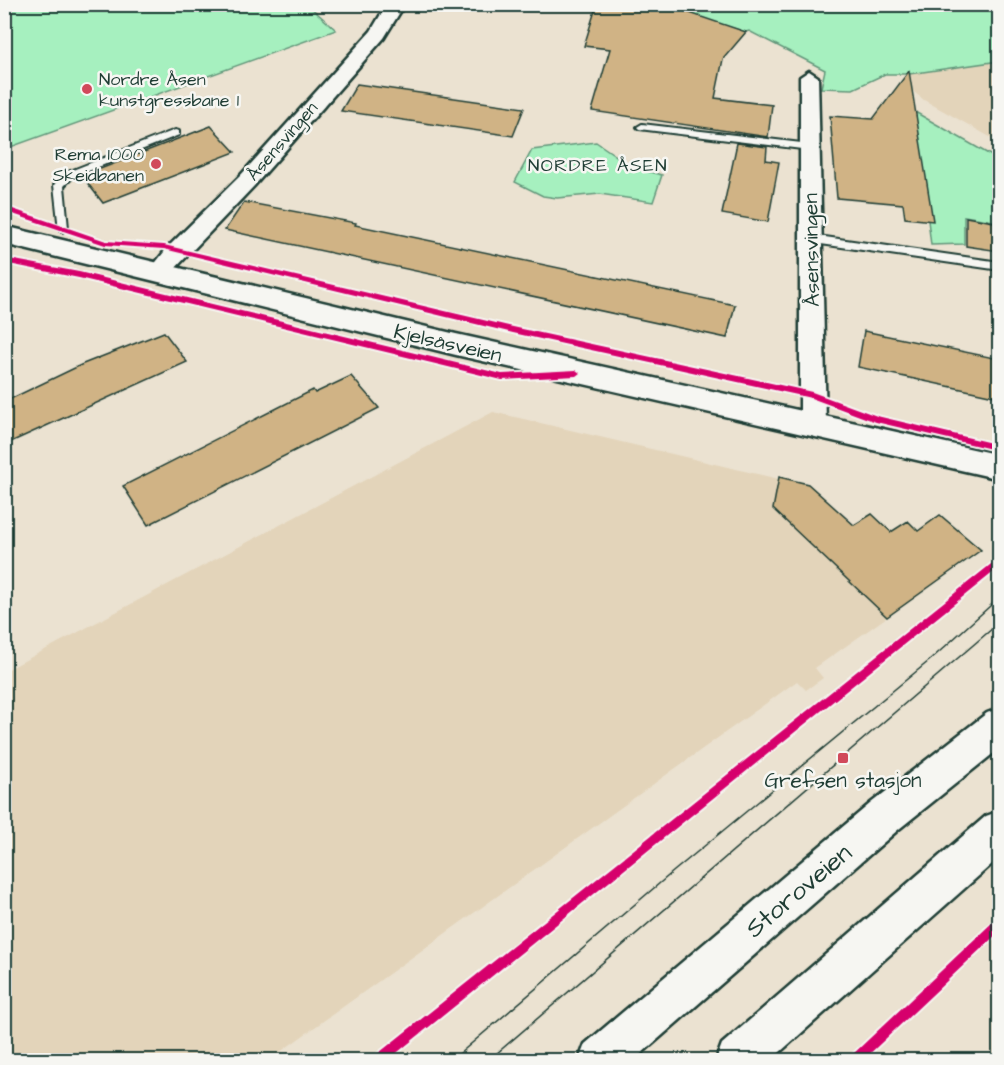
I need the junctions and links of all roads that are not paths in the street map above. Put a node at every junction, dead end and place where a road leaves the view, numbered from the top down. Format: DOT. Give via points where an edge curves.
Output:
graph roads {
  1 [pos="396,4"];
  2 [pos="809,77"];
  3 [pos="642,127"];
  4 [pos="175,133"];
  5 [pos="810,147"];
  6 [pos="63,228"];
  7 [pos="811,239"];
  8 [pos="10,240"];
  9 [pos="999,266"];
  10 [pos="160,271"];
  11 [pos="813,424"];
  12 [pos="999,467"];
  13 [pos="999,725"];
  14 [pos="999,830"];
  15 [pos="601,1060"];
  16 [pos="738,1060"];
  1 -- 10 [label="street, Åsensvingen" via="378,34 247,181"];
  2 -- 5 [label="street, Åsensvingen"];
  3 -- 5 [label="lane"];
  4 -- 6 [label="lane" via="69,175 59,185"];
  5 -- 7 [label="street, Åsensvingen"];
  7 -- 9 [label="lane"];
  7 -- 11 [label="street, Åsensvingen"];
  8 -- 10 [label="main road, Kjelsåsveien"];
  10 -- 11 [label="main road, Kjelsåsveien" via="542,365"];
  11 -- 12 [label="main road, Kjelsåsveien"];
  13 -- 15 [label="main road, Storoveien" via="885,816"];
  14 -- 16 [label="main road"];
}
